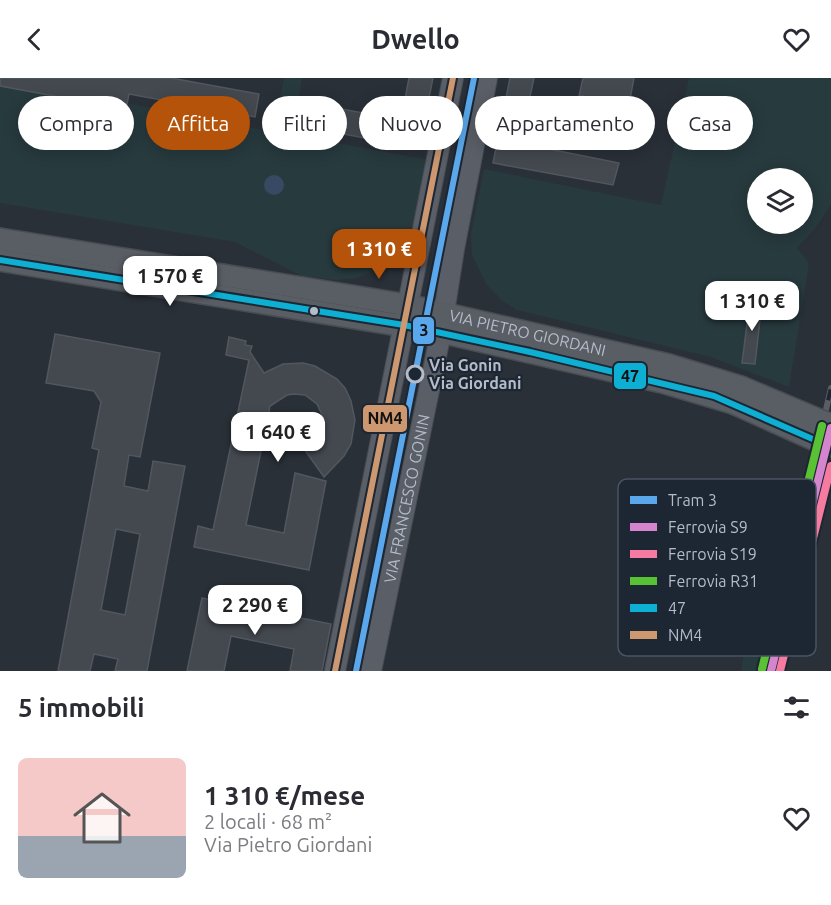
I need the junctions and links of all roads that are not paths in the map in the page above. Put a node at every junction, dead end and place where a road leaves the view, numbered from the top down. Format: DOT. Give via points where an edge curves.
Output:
graph roads {
  1 [pos="453,78"];
  2 [pos="487,78"];
  3 [pos="0,240"];
  4 [pos="0,260"];
  5 [pos="405,315"];
  6 [pos="443,323"];
  7 [pos="737,395"];
  8 [pos="831,425"];
  9 [pos="831,447"];
  10 [pos="335,671"];
  11 [pos="371,671"];
  1 -- 5 [label="street"];
  2 -- 6 [label="street, VIA FRANCESCO GONIN"];
  3 -- 5 [label="main road, VIA PIETRO GIORDANI"];
  4 -- 5 [label="main road, VIA PIETRO GIORDANI"];
  5 -- 6 [label="main road, VIA PIETRO GIORDANI"];
  5 -- 10 [label="street"];
  6 -- 7 [label="main road, VIA PIETRO GIORDANI" via="662,382"];
  6 -- 11 [label="street, VIA FRANCESCO GONIN"];
  7 -- 8 [label="main road, VIA PIETRO GIORDANI, bridge"];
  7 -- 9 [label="main road, VIA PIETRO GIORDANI, bridge"];
}
